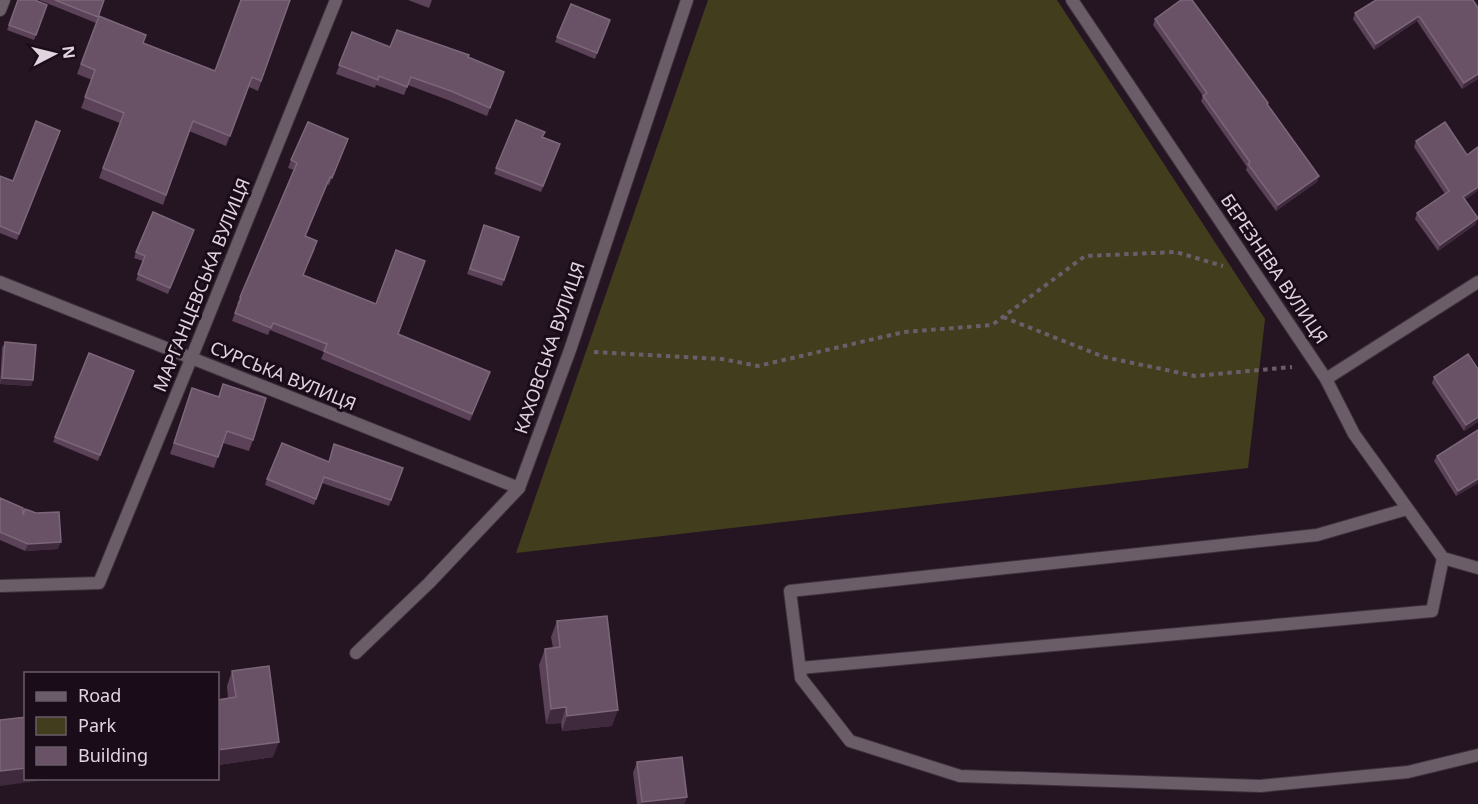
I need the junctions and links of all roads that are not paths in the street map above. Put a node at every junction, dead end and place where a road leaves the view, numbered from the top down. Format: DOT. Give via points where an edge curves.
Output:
graph roads {
  1 [pos="4,0"];
  2 [pos="336,0"];
  3 [pos="687,0"];
  4 [pos="1072,0"];
  5 [pos="0,10"];
  6 [pos="0,282"];
  7 [pos="1478,282"];
  8 [pos="192,359"];
  9 [pos="1326,379"];
  10 [pos="519,488"];
  11 [pos="1407,509"];
  12 [pos="1443,558"];
  13 [pos="1478,568"];
  14 [pos="0,586"];
  15 [pos="357,653"];
  16 [pos="800,669"];
  17 [pos="1478,755"];
  1 -- 5 [label="street"];
  2 -- 8 [label="street, МАРГАНЦЕВСЬКА ВУЛИЦЯ"];
  3 -- 10 [label="street, КАХОВСЬКА ВУЛИЦЯ" via="570,350"];
  4 -- 9 [label="street, БЕРЕЗНЕВА ВУЛИЦЯ"];
  6 -- 8 [label="street, СУРСЬКА ВУЛИЦЯ"];
  7 -- 9 [label="street"];
  8 -- 10 [label="street, СУРСЬКА ВУЛИЦЯ"];
  8 -- 14 [label="street, МАРГАНЦЕВСЬКА ВУЛИЦЯ" via="99,583"];
  9 -- 11 [label="street, БЕРЕЗНЕВА ВУЛИЦЯ" via="1354,434"];
  10 -- 15 [label="street, КАХОВСЬКА ВУЛИЦЯ" via="429,584"];
  11 -- 12 [label="street, БЕРЕЗНЕВА ВУЛИЦЯ"];
  11 -- 16 [label="street" via="1317,535 790,591"];
  12 -- 13 [label="street"];
  12 -- 16 [label="street" via="1432,611"];
  16 -- 17 [label="street" via="801,678 850,741 960,776 1260,786 1408,772"];
}
